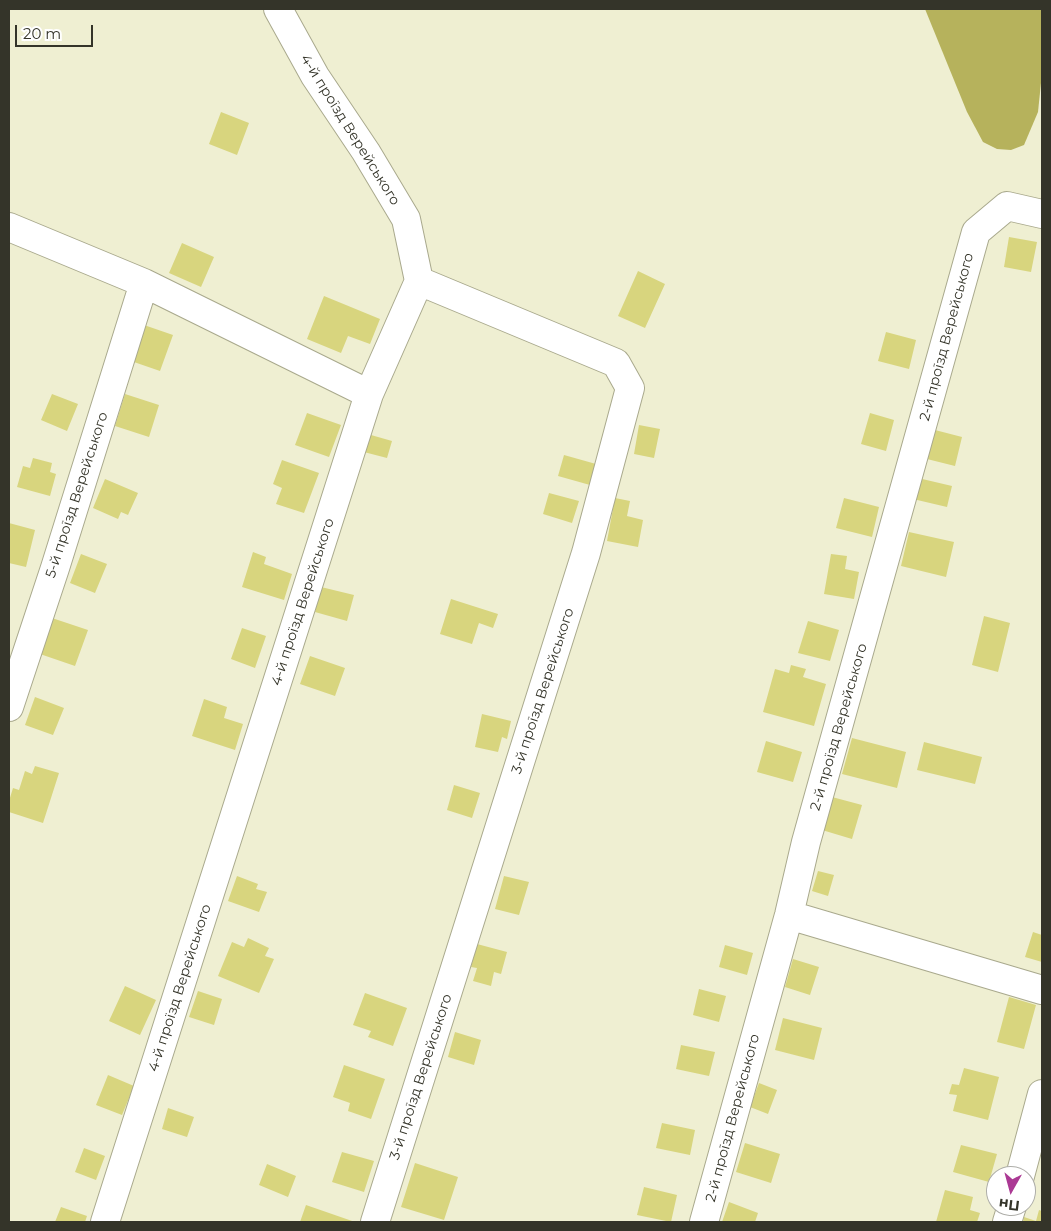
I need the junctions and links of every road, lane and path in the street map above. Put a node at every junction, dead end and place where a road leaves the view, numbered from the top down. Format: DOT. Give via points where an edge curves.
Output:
graph roads {
  1 [pos="278,9"];
  2 [pos="1042,214"];
  3 [pos="9,227"];
  4 [pos="419,281"];
  5 [pos="144,283"];
  6 [pos="369,394"];
  7 [pos="9,707"];
  8 [pos="788,915"];
  9 [pos="1042,990"];
  10 [pos="1042,1094"];
  11 [pos="1023,1166"];
  12 [pos="105,1222"];
  13 [pos="375,1222"];
  14 [pos="704,1222"];
  1 -- 4 [label="street, 4-й проїзд Верейського" via="315,76 406,219"];
  2 -- 8 [label="street, 2-й проїзд Верейського" via="1007,206 976,232"];
  3 -- 5 [label="street"];
  4 -- 6 [label="street, 4-й проїзд Верейського"];
  4 -- 13 [label="street, 3-й проїзд Верейського" via="616,363 630,388 586,553"];
  5 -- 6 [label="street"];
  5 -- 7 [label="street, 5-й проїзд Верейського"];
  6 -- 12 [label="street, 4-й проїзд Верейського"];
  8 -- 9 [label="street"];
  8 -- 14 [label="street, 2-й проїзд Верейського"];
  10 -- 11 [label="street"];
}
